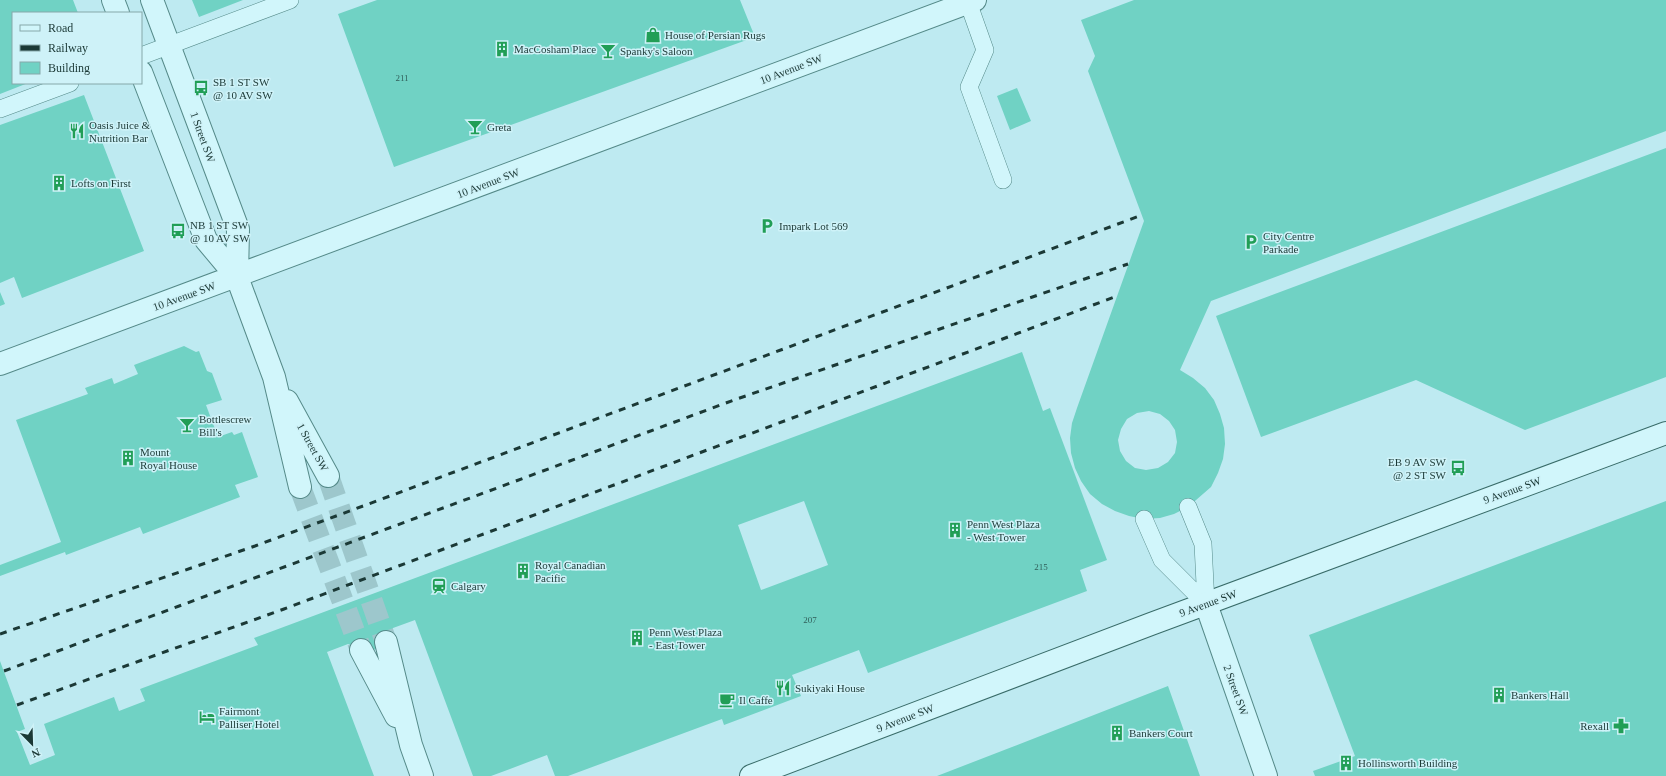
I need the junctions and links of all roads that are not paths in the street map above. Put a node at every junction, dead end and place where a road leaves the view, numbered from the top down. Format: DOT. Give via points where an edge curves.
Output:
graph roads {
  1 [pos="113,0"];
  2 [pos="152,0"];
  3 [pos="290,0"];
  4 [pos="970,1"];
  5 [pos="118,12"];
  6 [pos="169,45"];
  7 [pos="142,56"];
  8 [pos="142,75"];
  9 [pos="67,84"];
  10 [pos="0,109"];
  11 [pos="1003,180"];
  12 [pos="237,277"];
  13 [pos="0,364"];
  14 [pos="274,377"];
  15 [pos="1666,432"];
  16 [pos="328,476"];
  17 [pos="300,487"];
  18 [pos="1188,507"];
  19 [pos="1144,519"];
  20 [pos="1206,604"];
  21 [pos="386,642"];
  22 [pos="361,650"];
  23 [pos="411,745"];
  24 [pos="422,776"];
  25 [pos="751,776"];
  26 [pos="1266,776"];
  1 -- 5 [label="street"];
  2 -- 6 [label="street, 1 Street SW"];
  3 -- 6 [label="lane"];
  4 -- 11 [label="lane" via="985,50 969,87"];
  4 -- 12 [label="street, 10 Avenue SW"];
  6 -- 7 [label="lane"];
  6 -- 12 [label="street, 1 Street SW" via="238,229"];
  8 -- 12 [label="street, 1 Street SW" via="206,240"];
  9 -- 10 [label="lane"];
  12 -- 13 [label="street, 10 Avenue SW"];
  12 -- 14 [label="street, 1 Street SW"];
  14 -- 16 [label="street, 1 Street SW"];
  14 -- 17 [label="street, 1 Street SW"];
  15 -- 20 [label="street, 9 Avenue SW"];
  18 -- 20 [label="lane" via="1203,544"];
  19 -- 20 [label="lane" via="1162,560"];
  20 -- 25 [label="street, 9 Avenue SW"];
  20 -- 26 [label="street, 2 Street SW"];
  21 -- 23 [label="street"];
  22 -- 23 [label="street"];
  23 -- 24 [label="street"];
}
